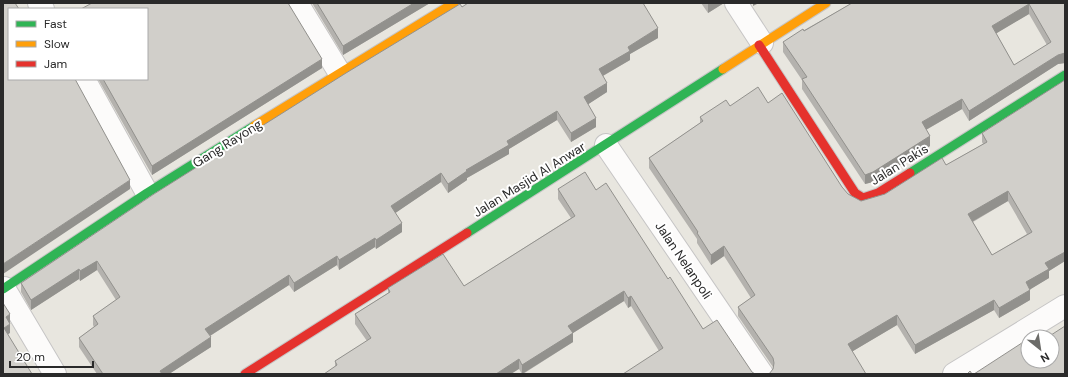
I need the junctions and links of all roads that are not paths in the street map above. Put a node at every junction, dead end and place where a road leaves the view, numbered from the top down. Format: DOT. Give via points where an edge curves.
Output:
graph roads {
  1 [pos="296,3"];
  2 [pos="454,3"];
  3 [pos="736,3"];
  4 [pos="826,3"];
  5 [pos="760,44"];
  6 [pos="339,72"];
  7 [pos="1065,74"];
  8 [pos="85,80"];
  9 [pos="606,145"];
  10 [pos="147,193"];
  11 [pos="4,289"];
  12 [pos="1065,306"];
  13 [pos="55,374"];
  14 [pos="245,374"];
  15 [pos="762,374"];
  16 [pos="954,374"];
  1 -- 6 [label="street"];
  2 -- 6 [label="street, Gang Rayong"];
  3 -- 5 [label="street"];
  4 -- 5 [label="street, Jalan Masjid Al Anwar"];
  5 -- 7 [label="street, Jalan Pakis" via="852,189 863,198 878,193"];
  5 -- 9 [label="street, Jalan Masjid Al Anwar"];
  6 -- 10 [label="street, Gang Rayong"];
  8 -- 10 [label="street"];
  9 -- 14 [label="street, Jalan Masjid Al Anwar"];
  9 -- 15 [label="street, Jalan Nelanpoli"];
  10 -- 11 [label="street, Gang Rayong"];
  11 -- 13 [label="street"];
  12 -- 16 [label="street"];
}
